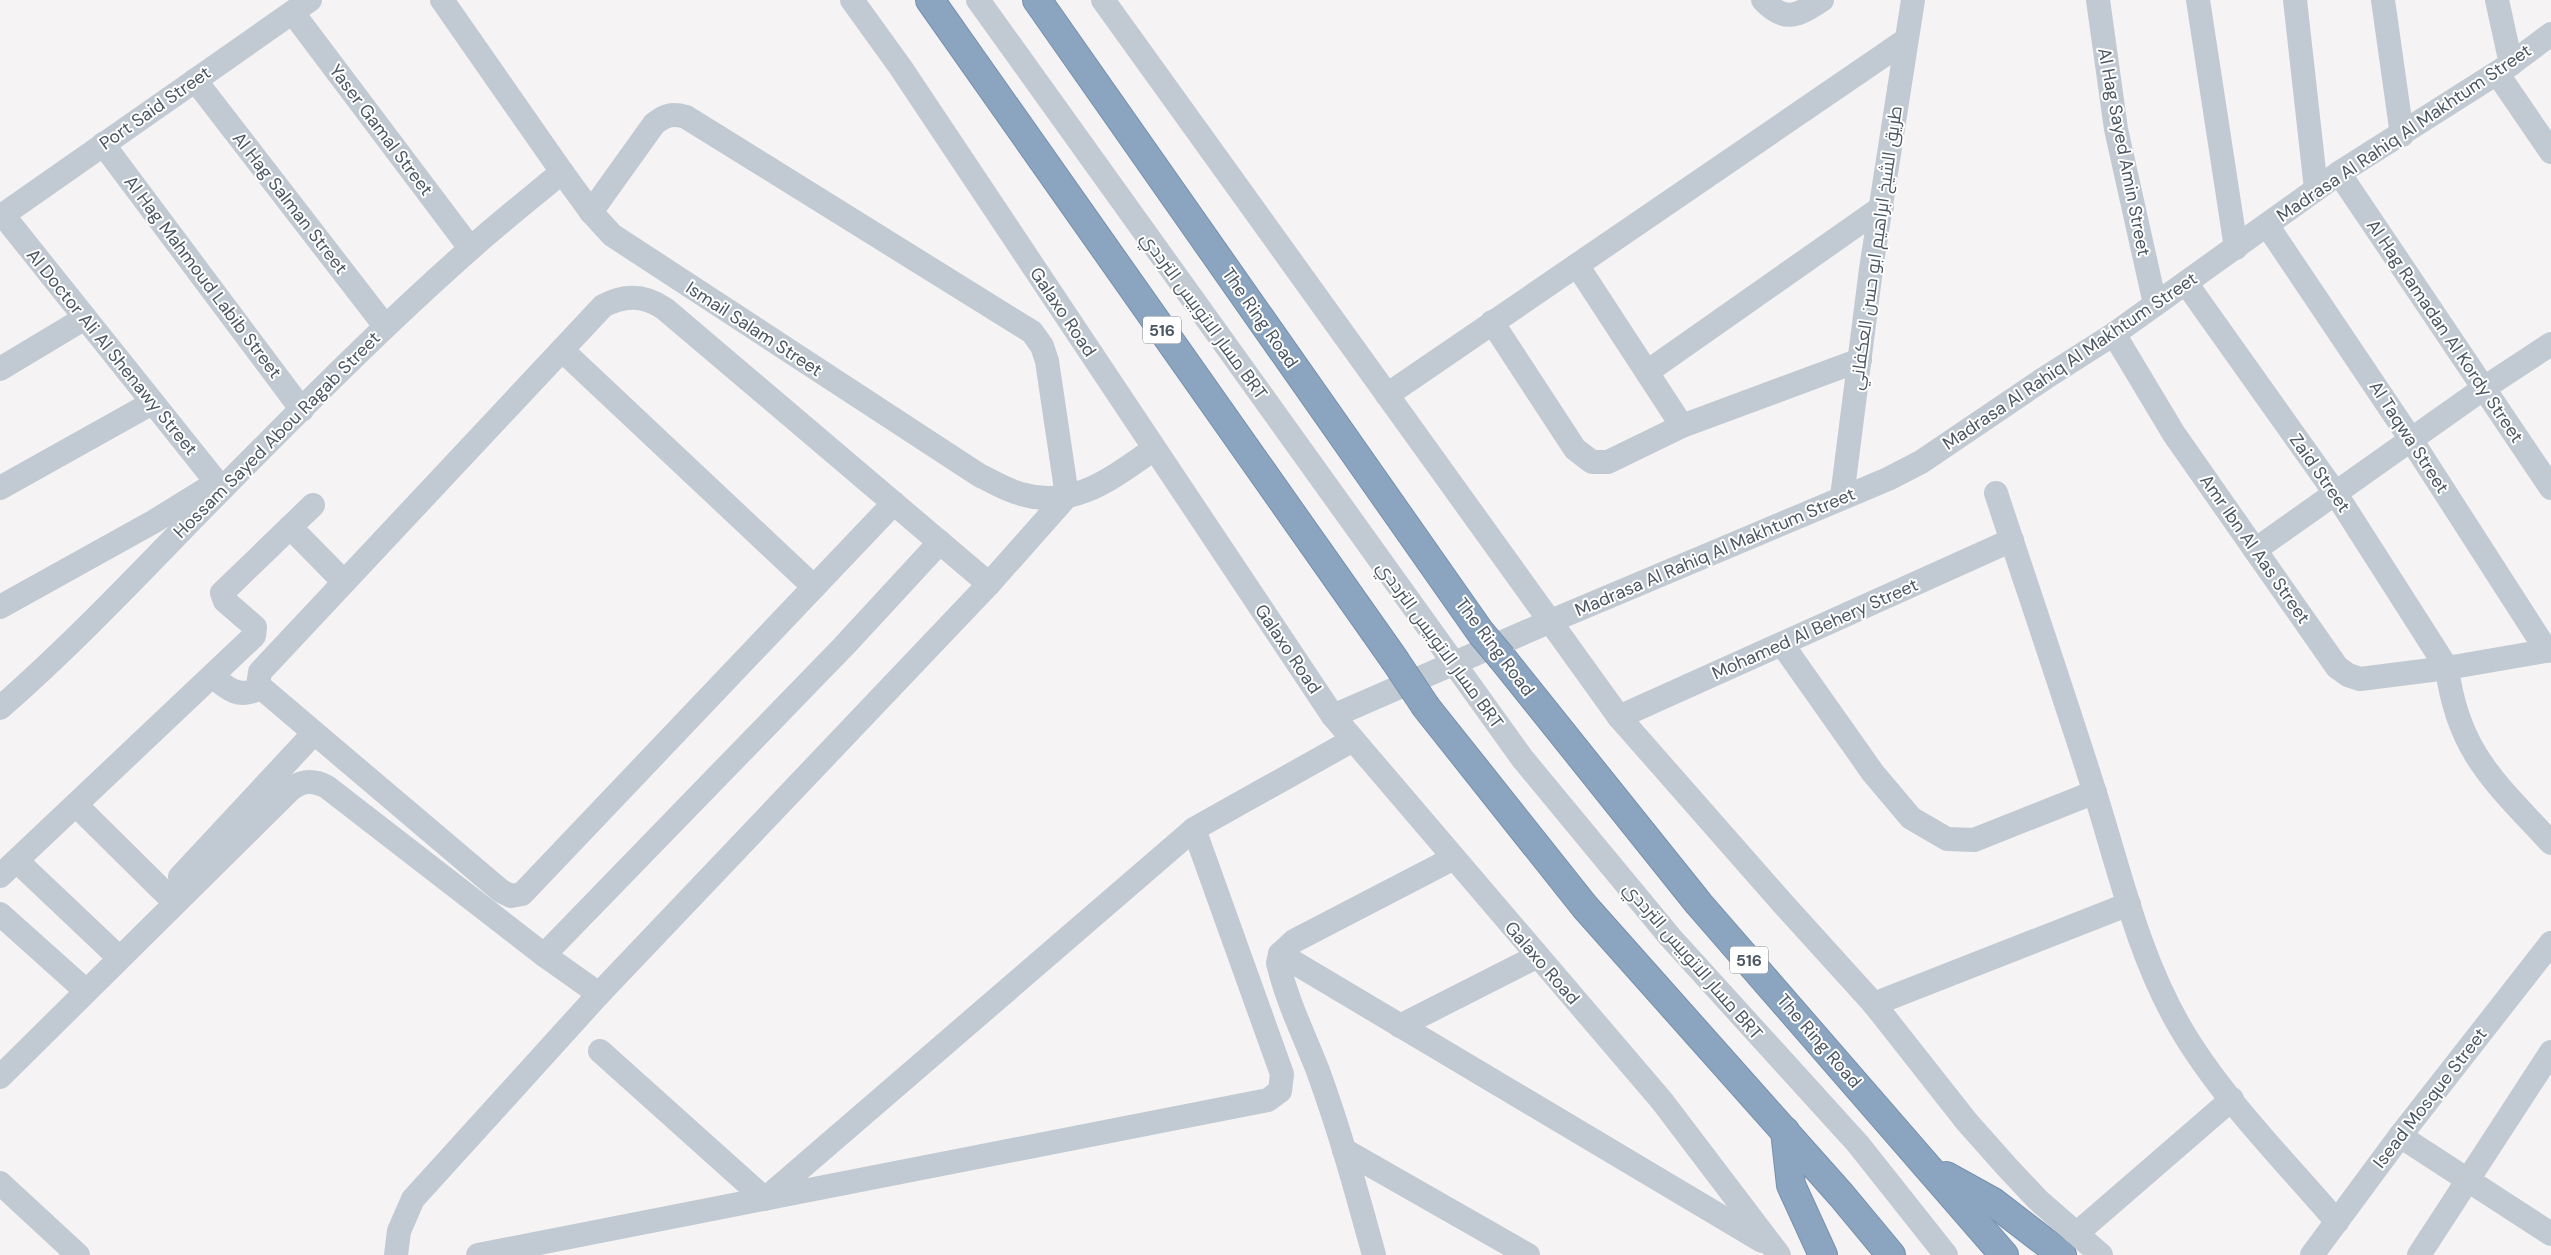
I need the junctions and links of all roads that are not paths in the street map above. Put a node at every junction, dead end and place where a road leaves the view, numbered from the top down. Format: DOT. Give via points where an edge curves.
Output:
graph roads {
  1 [pos="442,0"];
  2 [pos="852,0"];
  3 [pos="930,0"];
  4 [pos="978,0"];
  5 [pos="1037,0"];
  6 [pos="1103,0"];
  7 [pos="1763,0"];
  8 [pos="1822,0"];
  9 [pos="1913,0"];
  10 [pos="2098,0"];
  11 [pos="2198,0"];
  12 [pos="2295,0"];
  13 [pos="2383,0"];
  14 [pos="2497,0"];
  15 [pos="302,6"];
  16 [pos="2551,34"];
  17 [pos="1906,40"];
  18 [pos="2504,69"];
  19 [pos="195,80"];
  20 [pos="2402,135"];
  21 [pos="103,144"];
  22 [pos="2551,152"];
  23 [pos="562,172"];
  24 [pos="2338,174"];
  25 [pos="2316,189"];
  26 [pos="1882,207"];
  27 [pos="591,212"];
  28 [pos="1,216"];
  29 [pos="2267,225"];
  30 [pos="470,248"];
  31 [pos="2236,248"];
  32 [pos="1577,265"];
  33 [pos="2186,283"];
  34 [pos="2155,304"];
  35 [pos="85,318"];
  36 [pos="1492,322"];
  37 [pos="385,326"];
  38 [pos="2114,334"];
  39 [pos="2551,344"];
  40 [pos="562,350"];
  41 [pos="1860,360"];
  42 [pos="0,369"];
  43 [pos="1646,372"];
  44 [pos="2484,388"];
  45 [pos="1387,395"];
  46 [pos="152,403"];
  47 [pos="302,410"];
  48 [pos="1682,426"];
  49 [pos="2412,441"];
  50 [pos="1154,449"];
  51 [pos="219,486"];
  52 [pos="0,488"];
  53 [pos="2551,488"];
  54 [pos="1996,493"];
  55 [pos="2336,494"];
  56 [pos="1067,496"];
  57 [pos="1842,497"];
  58 [pos="894,502"];
  59 [pos="313,505"];
  60 [pos="290,527"];
  61 [pos="2012,540"];
  62 [pos="940,542"];
  63 [pos="2255,550"];
  64 [pos="344,582"];
  65 [pos="989,584"];
  66 [pos="814,587"];
  67 [pos="0,607"];
  68 [pos="1551,621"];
  69 [pos="1782,644"];
  70 [pos="241,649"];
  71 [pos="2549,651"];
  72 [pos="2447,668"];
  73 [pos="213,676"];
  74 [pos="261,679"];
  75 [pos="0,708"];
  76 [pos="1333,716"];
  77 [pos="1619,717"];
  78 [pos="314,734"];
  79 [pos="1353,740"];
  80 [pos="2094,792"];
  81 [pos="76,805"];
  82 [pos="1194,830"];
  83 [pos="2551,843"];
  84 [pos="1452,859"];
  85 [pos="9,868"];
  86 [pos="165,893"];
  87 [pos="2129,904"];
  88 [pos="0,914"];
  89 [pos="2551,942"];
  90 [pos="112,950"];
  91 [pos="1280,954"];
  92 [pos="544,955"];
  93 [pos="1536,957"];
  94 [pos="86,992"];
  95 [pos="599,994"];
  96 [pos="1874,1004"];
  97 [pos="1400,1026"];
  98 [pos="600,1051"];
  99 [pos="2551,1052"];
  100 [pos="0,1077"];
  101 [pos="2232,1098"];
  102 [pos="1785,1132"];
  103 [pos="2400,1136"];
  104 [pos="1344,1150"];
  105 [pos="1930,1166"];
  106 [pos="2467,1180"];
  107 [pos="5,1196"];
  108 [pos="765,1199"];
  109 [pos="2337,1222"];
  110 [pos="2551,1234"];
  111 [pos="2069,1245"];
  112 [pos="1776,1251"];
  113 [pos="78,1255"];
  114 [pos="396,1255"];
  115 [pos="478,1255"];
  116 [pos="1374,1255"];
  117 [pos="1528,1255"];
  118 [pos="1823,1255"];
  119 [pos="1891,1255"];
  120 [pos="1946,1255"];
  121 [pos="2004,1255"];
  122 [pos="2101,1255"];
  123 [pos="2312,1255"];
  124 [pos="2419,1255"];
  1 -- 23 [label="street, Ismail Salam Street"];
  2 -- 50 [label="street, Galaxo Road" via="901,68"];
  3 -- 102 [label="highway, 516, bridge" via="1426,707 1586,907"];
  4 -- 120 [label="street, مسار الاتوبيس الترددي BRT" via="1522,758 1670,937 1858,1144"];
  5 -- 105 [label="highway, The Ring Road / 516, bridge" via="1481,632 1699,904"];
  6 -- 45 [label="street"];
  7 -- 8 [label="street" via="1778,13 1788,16 1800,14"];
  9 -- 17 [label="street, طريق الشيخ ابراهيم ابو حسن العكفاني"];
  10 -- 34 [label="street, Al Hag Sayed Amin Street" via="2116,129"];
  11 -- 31 [label="street"];
  12 -- 25 [label="street"];
  13 -- 20 [label="street"];
  14 -- 18 [label="street"];
  15 -- 19 [label="street, Port Said Street"];
  15 -- 30 [label="street, Yaser Gamal Street"];
  16 -- 18 [label="street, Madrasa Al Rahiq Al Makhtum Street"];
  17 -- 26 [label="street, طريق الشيخ ابراهيم ابو حسن العكفاني"];
  17 -- 32 [label="street"];
  18 -- 20 [label="street, Madrasa Al Rahiq Al Makhtum Street"];
  18 -- 22 [label="street"];
  19 -- 21 [label="street, Port Said Street"];
  19 -- 37 [label="street, Al Hag Salman Street"];
  20 -- 24 [label="street, Madrasa Al Rahiq Al Makhtum Street"];
  21 -- 28 [label="street, Port Said Street"];
  21 -- 47 [label="street, Al Hag Mahmoud Labib Street"];
  23 -- 27 [label="street, Ismail Salam Street"];
  23 -- 30 [label="street, Hossam Sayed Abou Ragab Street"];
  24 -- 25 [label="street, Madrasa Al Rahiq Al Makhtum Street"];
  24 -- 44 [label="street, Al Hag Ramadan Al Kordy Street"];
  25 -- 29 [label="street, Madrasa Al Rahiq Al Makhtum Street"];
  26 -- 41 [label="street, طريق الشيخ ابراهيم ابو حسن العكفاني"];
  26 -- 43 [label="street"];
  27 -- 56 [label="street, Ismail Salam Street" via="624,244 979,474 1021,495"];
  27 -- 56 [label="street" via="654,124 663,116 686,117 1032,332 1048,361"];
  28 -- 35 [label="street, Al Doctor Ali Al Shenawy Street"];
  29 -- 31 [label="street, Madrasa Al Rahiq Al Makhtum Street"];
  29 -- 49 [label="street, Al Taqwa Street"];
  30 -- 37 [label="street, Hossam Sayed Abou Ragab Street"];
  31 -- 33 [label="street, Madrasa Al Rahiq Al Makhtum Street"];
  32 -- 36 [label="street"];
  32 -- 43 [label="street"];
  33 -- 34 [label="street, Madrasa Al Rahiq Al Makhtum Street"];
  33 -- 55 [label="street, Zaid Street"];
  34 -- 38 [label="street, Madrasa Al Rahiq Al Makhtum Street"];
  35 -- 42 [label="street"];
  35 -- 46 [label="street, Al Doctor Ali Al Shenawy Street"];
  36 -- 45 [label="street"];
  36 -- 48 [label="street" via="1575,449 1592,462 1608,462"];
  37 -- 47 [label="street, Hossam Sayed Abou Ragab Street"];
  38 -- 57 [label="street, Madrasa Al Rahiq Al Makhtum Street" via="1921,462"];
  38 -- 63 [label="street, Amr Ibn Al Aas Street" via="2174,434"];
  39 -- 44 [label="street"];
  40 -- 58 [label="street" via="603,306 614,300 637,297 657,303"];
  40 -- 64 [label="street"];
  40 -- 66 [label="street"];
  41 -- 48 [label="street"];
  41 -- 57 [label="street, طريق الشيخ ابراهيم ابو حسن العكفاني"];
  43 -- 48 [label="street"];
  44 -- 49 [label="street"];
  44 -- 53 [label="street, Al Hag Ramadan Al Kordy Street"];
  45 -- 68 [label="street"];
  46 -- 51 [label="street, Al Doctor Ali Al Shenawy Street"];
  46 -- 52 [label="street"];
  47 -- 51 [label="street, Hossam Sayed Abou Ragab Street"];
  49 -- 55 [label="street"];
  49 -- 71 [label="street, Al Taqwa Street"];
  50 -- 56 [label="street, Ismail Salam Street" via="1100,486"];
  50 -- 76 [label="street, Galaxo Road"];
  51 -- 67 [label="street"];
  51 -- 75 [label="street, Hossam Sayed Abou Ragab Street" via="109,606"];
  54 -- 61 [label="street"];
  55 -- 63 [label="street"];
  55 -- 72 [label="street, Zaid Street"];
  56 -- 65 [label="street"];
  57 -- 68 [label="street, Madrasa Al Rahiq Al Makhtum Street"];
  58 -- 62 [label="street"];
  58 -- 66 [label="street"];
  59 -- 60 [label="street"];
  60 -- 64 [label="street"];
  60 -- 70 [label="street" via="222,593 224,601 254,627 254,636"];
  61 -- 69 [label="street, Mohamed Al Behery Street"];
  61 -- 80 [label="street"];
  62 -- 65 [label="street"];
  62 -- 92 [label="street" via="844,646"];
  63 -- 72 [label="street, Amr Ibn Al Aas Street" via="2337,666 2348,675 2360,679"];
  64 -- 74 [label="street"];
  65 -- 95 [label="street"];
  66 -- 78 [label="street" via="522,894 511,896 501,891"];
  68 -- 76 [label="street, Madrasa Al Rahiq Al Makhtum Street"];
  68 -- 77 [label="street"];
  69 -- 77 [label="street, Mohamed Al Behery Street"];
  69 -- 80 [label="street" via="1873,773 1911,818 1947,840 1974,840"];
  70 -- 73 [label="street"];
  70 -- 74 [label="street"];
  71 -- 72 [label="street, Amr Ibn Al Aas Street"];
  72 -- 83 [label="street" via="2457,720 2468,744 2488,773"];
  73 -- 74 [label="street" via="234,692 248,694"];
  73 -- 81 [label="street"];
  74 -- 78 [label="street"];
  76 -- 79 [label="street, Galaxo Road"];
  77 -- 96 [label="street"];
  78 -- 86 [label="street"];
  79 -- 82 [label="street"];
  79 -- 84 [label="street, Galaxo Road"];
  80 -- 87 [label="street"];
  81 -- 85 [label="street"];
  81 -- 86 [label="street"];
  82 -- 108 [label="street"];
  82 -- 108 [label="street" via="1282,1074 1280,1091 1268,1100"];
  84 -- 91 [label="street" via="1294,941"];
  84 -- 93 [label="street, Galaxo Road"];
  85 -- 90 [label="street"];
  86 -- 90 [label="street"];
  87 -- 96 [label="street"];
  87 -- 101 [label="street" via="2150,966 2179,1025 2196,1053"];
  88 -- 94 [label="street"];
  89 -- 103 [label="street, Isead Mosque Street"];
  90 -- 94 [label="street" via="95,967"];
  91 -- 97 [label="street"];
  91 -- 104 [label="street" via="1278,964 1286,992"];
  92 -- 94 [label="street" via="328,787 304,782 291,789"];
  92 -- 95 [label="street"];
  93 -- 97 [label="street"];
  93 -- 112 [label="street, Galaxo Road" via="1662,1101"];
  94 -- 100 [label="street"];
  95 -- 114 [label="street" via="413,1199 399,1231"];
  96 -- 111 [label="street" via="1984,1141 2038,1200"];
  97 -- 112 [label="street"];
  98 -- 108 [label="street"];
  99 -- 106 [label="street"];
  101 -- 109 [label="street"];
  101 -- 111 [label="street"];
  102 -- 118 [label="highway" via="1791,1185"];
  102 -- 119 [label="highway, 516"];
  103 -- 106 [label="street"];
  103 -- 109 [label="street, Isead Mosque Street"];
  104 -- 116 [label="street"];
  104 -- 117 [label="street"];
  105 -- 111 [label="highway"];
  105 -- 121 [label="highway, The Ring Road / 516"];
  106 -- 110 [label="street"];
  106 -- 124 [label="street"];
  107 -- 113 [label="street"];
  108 -- 115 [label="street"];
  109 -- 123 [label="street, Isead Mosque Street"];
  111 -- 122 [label="street"];
}
